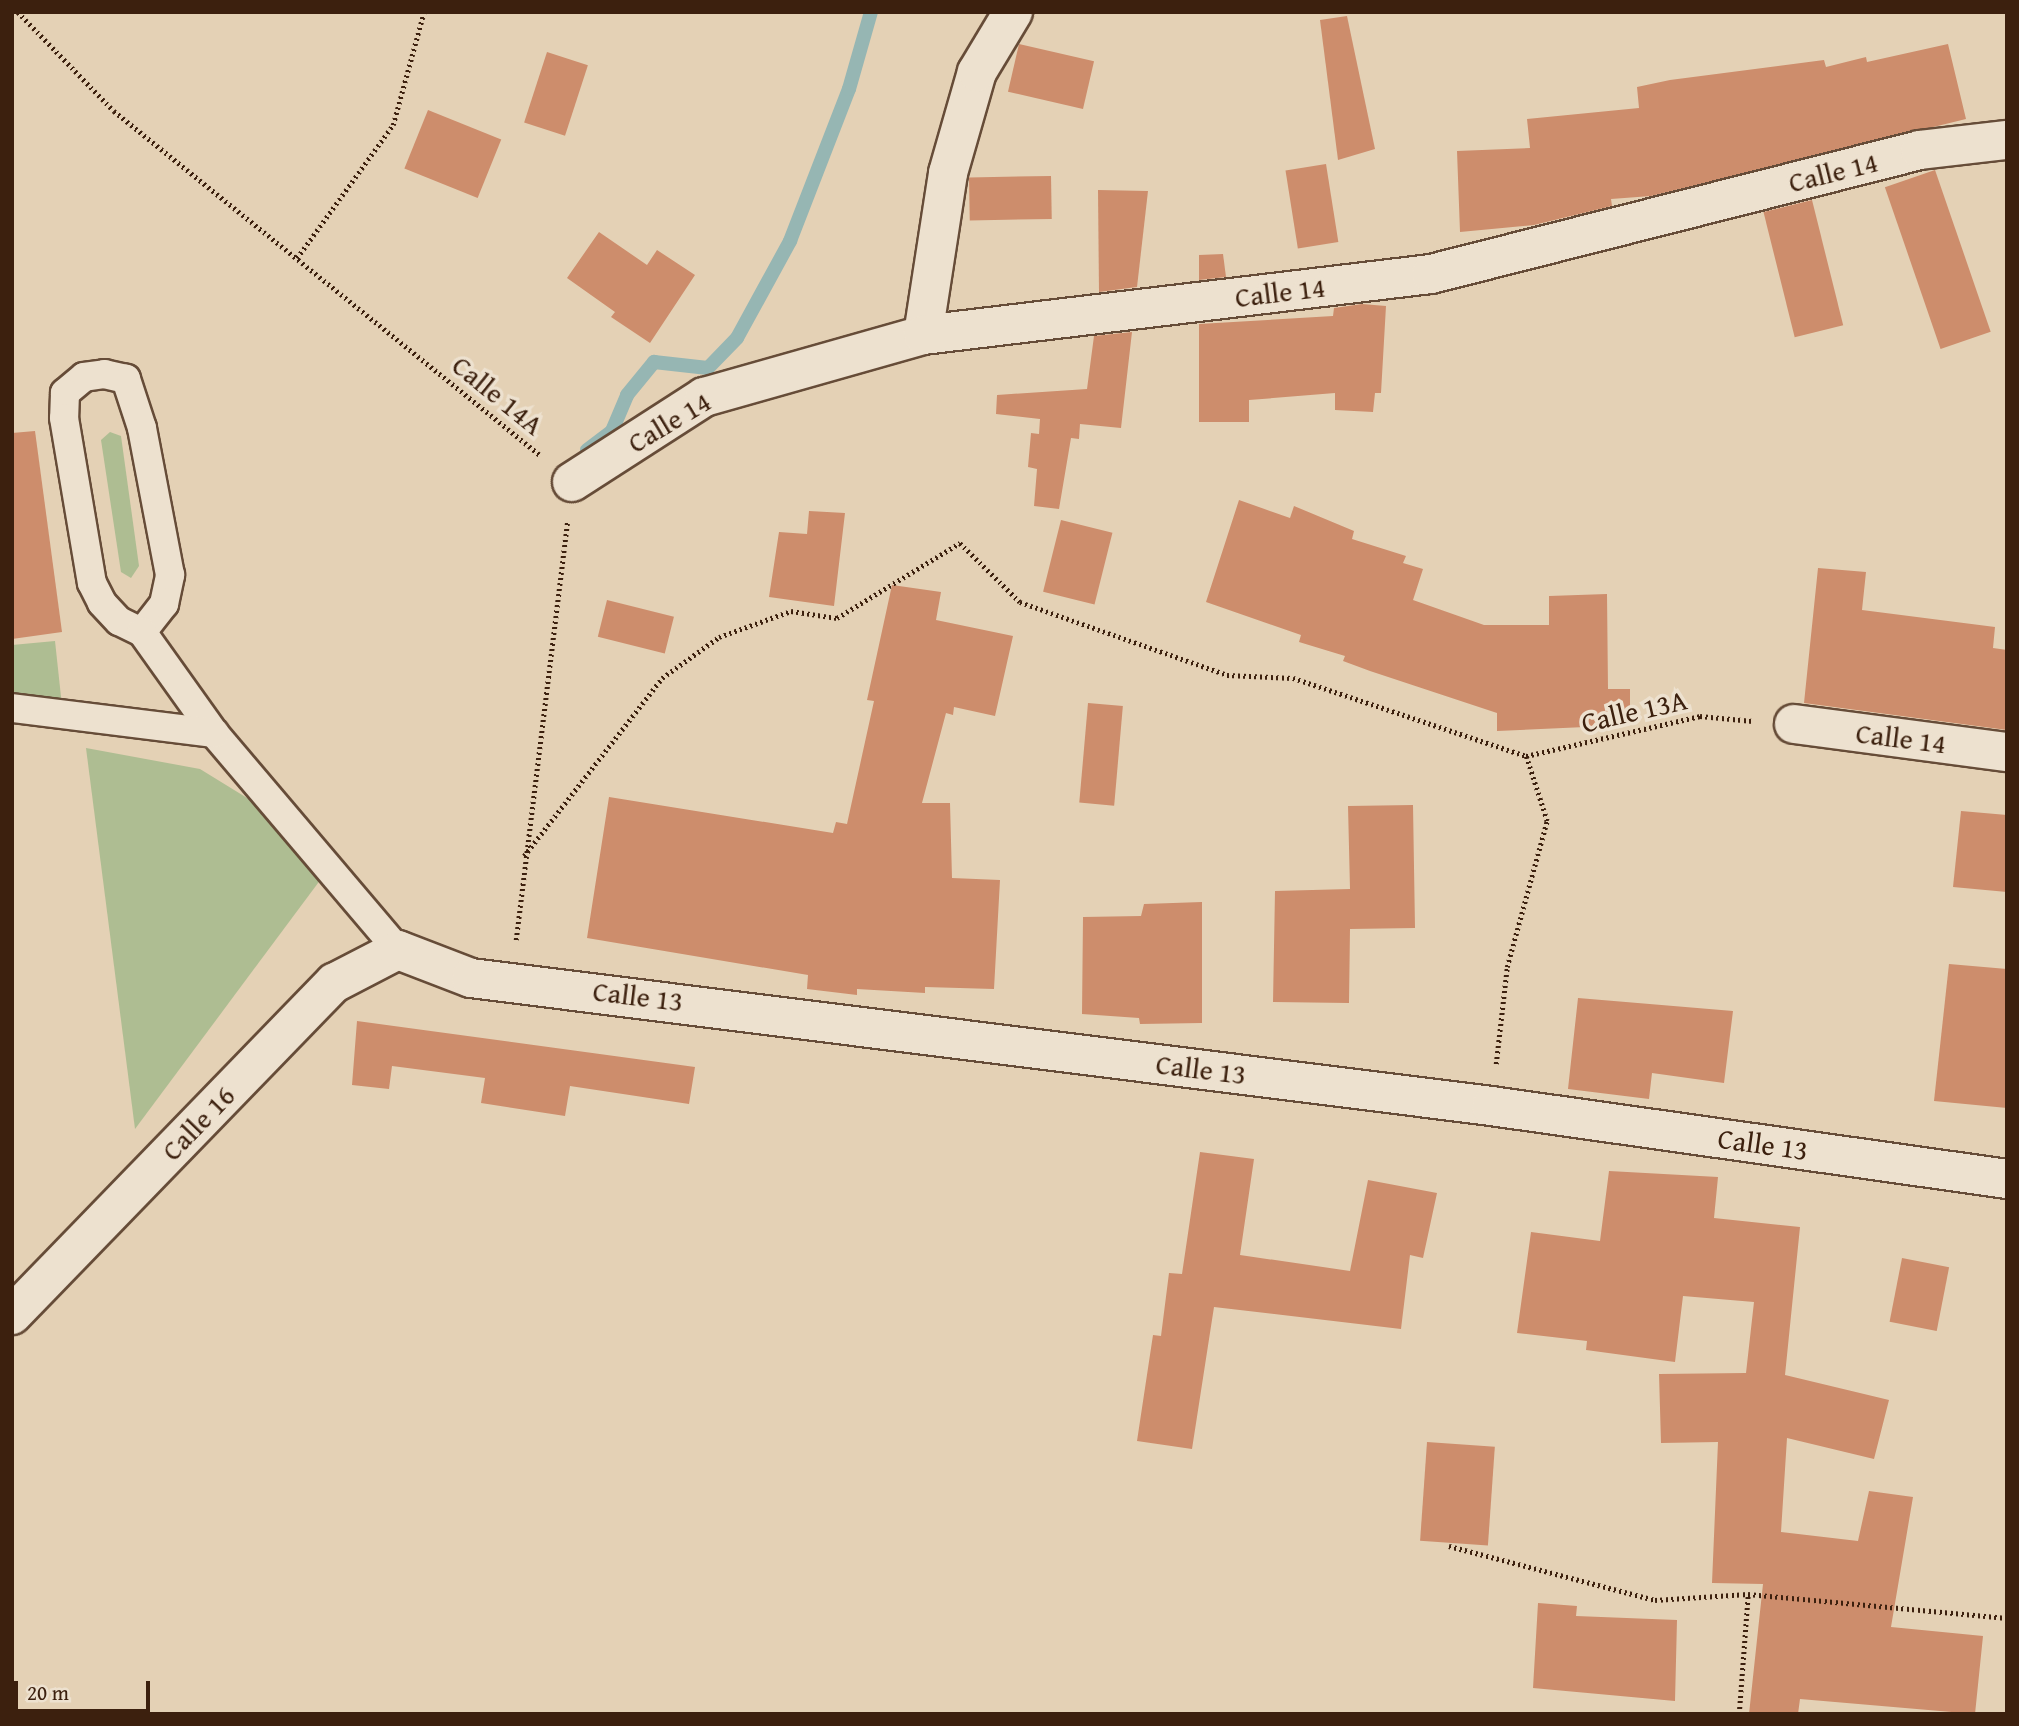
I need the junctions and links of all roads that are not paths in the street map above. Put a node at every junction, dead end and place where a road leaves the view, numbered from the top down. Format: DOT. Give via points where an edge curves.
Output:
graph roads {
  1 [pos="1013,12"];
  2 [pos="2007,140"];
  3 [pos="923,335"];
  4 [pos="572,482"];
  5 [pos="142,632"];
  6 [pos="12,708"];
  7 [pos="1794,724"];
  8 [pos="214,733"];
  9 [pos="2007,752"];
  10 [pos="398,950"];
  11 [pos="2007,1179"];
  12 [pos="12,1315"];
  1 -- 3 [label="street" via="977,72 948,173"];
  2 -- 3 [label="street, Calle 14" via="1920,150 1431,274"];
  3 -- 4 [label="street, Calle 14" via="704,397"];
  5 -- 5 [label="lane" via="119,621 92,583 64,418 65,393 84,377 105,374 126,379 139,417 170,575 164,604"];
  5 -- 8 [label="lane"];
  6 -- 8 [label="lane"];
  7 -- 9 [label="street, Calle 14"];
  8 -- 10 [label="lane"];
  10 -- 11 [label="street, Calle 13" via="471,978 1491,1107"];
  10 -- 12 [label="street, Calle 16" via="334,983"];
}
